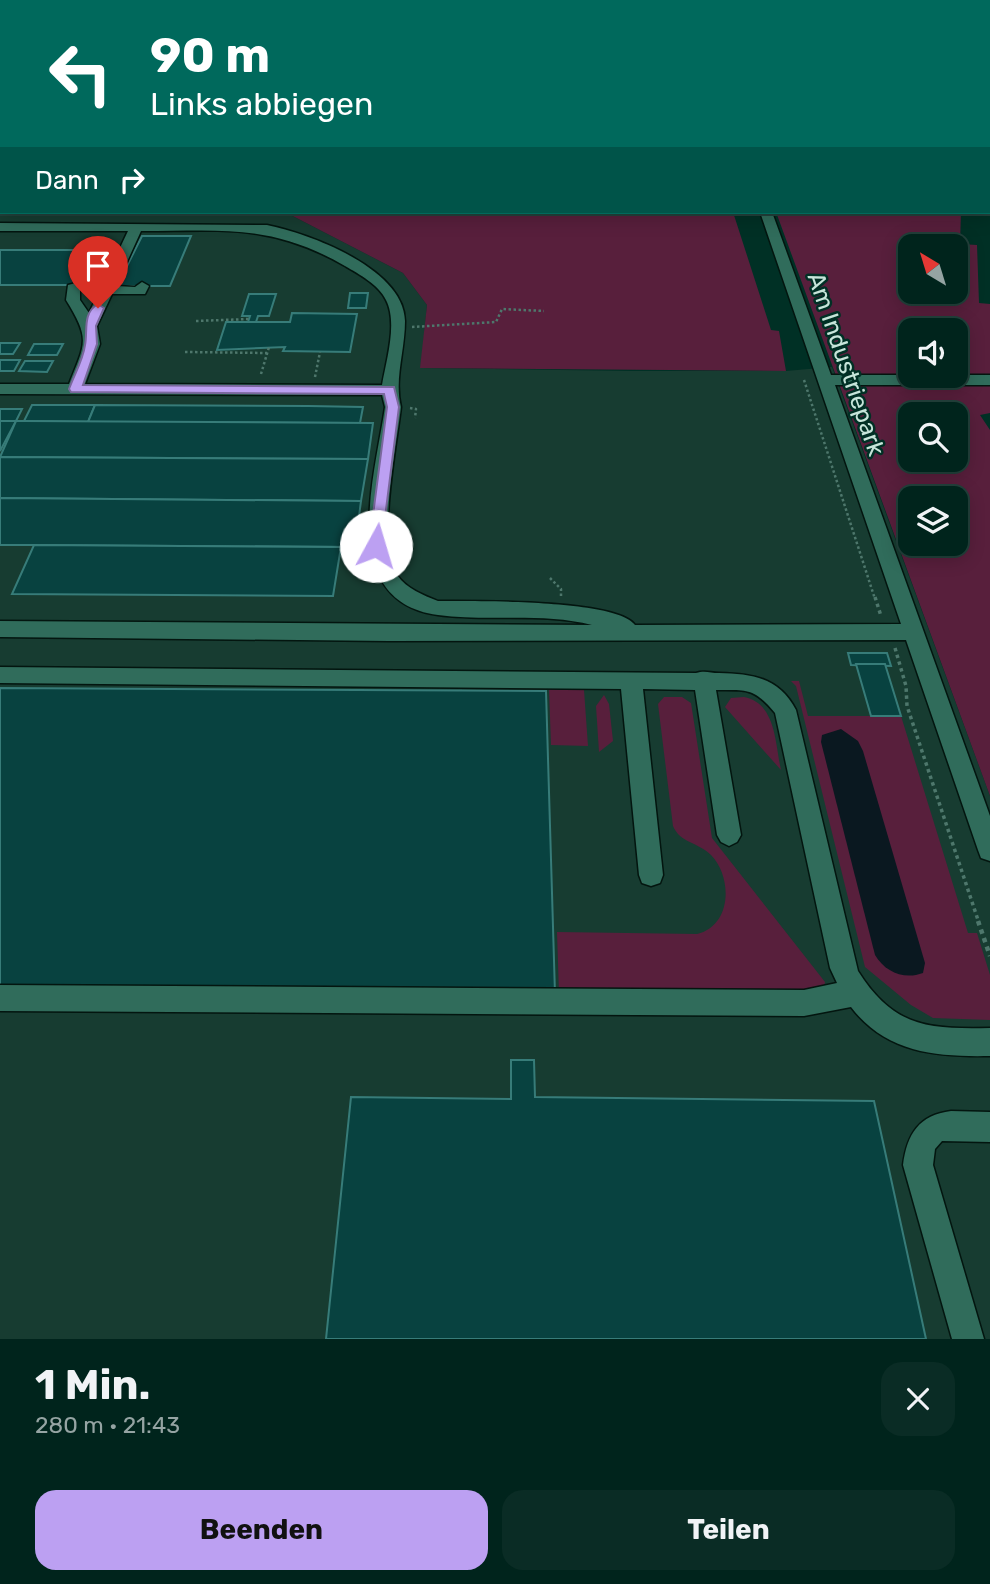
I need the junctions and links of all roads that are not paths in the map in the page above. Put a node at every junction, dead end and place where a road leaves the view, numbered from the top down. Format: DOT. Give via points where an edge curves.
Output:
graph roads {
  1 [pos="767,214"];
  2 [pos="0,227"];
  3 [pos="136,227"];
  4 [pos="75,285"];
  5 [pos="142,286"];
  6 [pos="106,290"];
  7 [pos="90,326"];
  8 [pos="824,380"];
  9 [pos="990,380"];
  10 [pos="0,389"];
  11 [pos="75,389"];
  12 [pos="389,390"];
  13 [pos="0,629"];
  14 [pos="912,632"];
  15 [pos="655,633"];
  16 [pos="0,675"];
  17 [pos="631,679"];
  18 [pos="704,679"];
  19 [pos="729,835"];
  20 [pos="990,850"];
  21 [pos="651,875"];
  22 [pos="855,993"];
  23 [pos="0,998"];
  24 [pos="990,1042"];
  25 [pos="990,1127"];
  26 [pos="968,1339"];
  1 -- 8 [label="street, Am Industriepark"];
  2 -- 3 [label="street"];
  3 -- 6 [label="street"];
  3 -- 12 [label="street" via="273,230 299,238 382,284 394,301 396,328"];
  4 -- 7 [label="street" via="74,300"];
  5 -- 6 [label="street" via="140,291"];
  6 -- 7 [label="street"];
  7 -- 11 [label="street" via="92,344"];
  8 -- 9 [label="street"];
  8 -- 14 [label="street, Am Industriepark"];
  10 -- 11 [label="street"];
  11 -- 12 [label="street"];
  12 -- 15 [label="street" via="393,407 376,546 391,581 420,603 437,608 562,610"];
  13 -- 15 [label="street"];
  14 -- 15 [label="street"];
  14 -- 20 [label="street, Am Industriepark"];
  16 -- 17 [label="street"];
  17 -- 18 [label="street"];
  17 -- 21 [label="street"];
  18 -- 19 [label="street"];
  18 -- 22 [label="street" via="750,682 765,688 785,710 843,968"];
  22 -- 23 [label="street" via="804,1003"];
  22 -- 24 [label="street" via="872,1012 914,1037"];
  25 -- 26 [label="street" via="939,1126 922,1139 918,1150 918,1165"];
}
